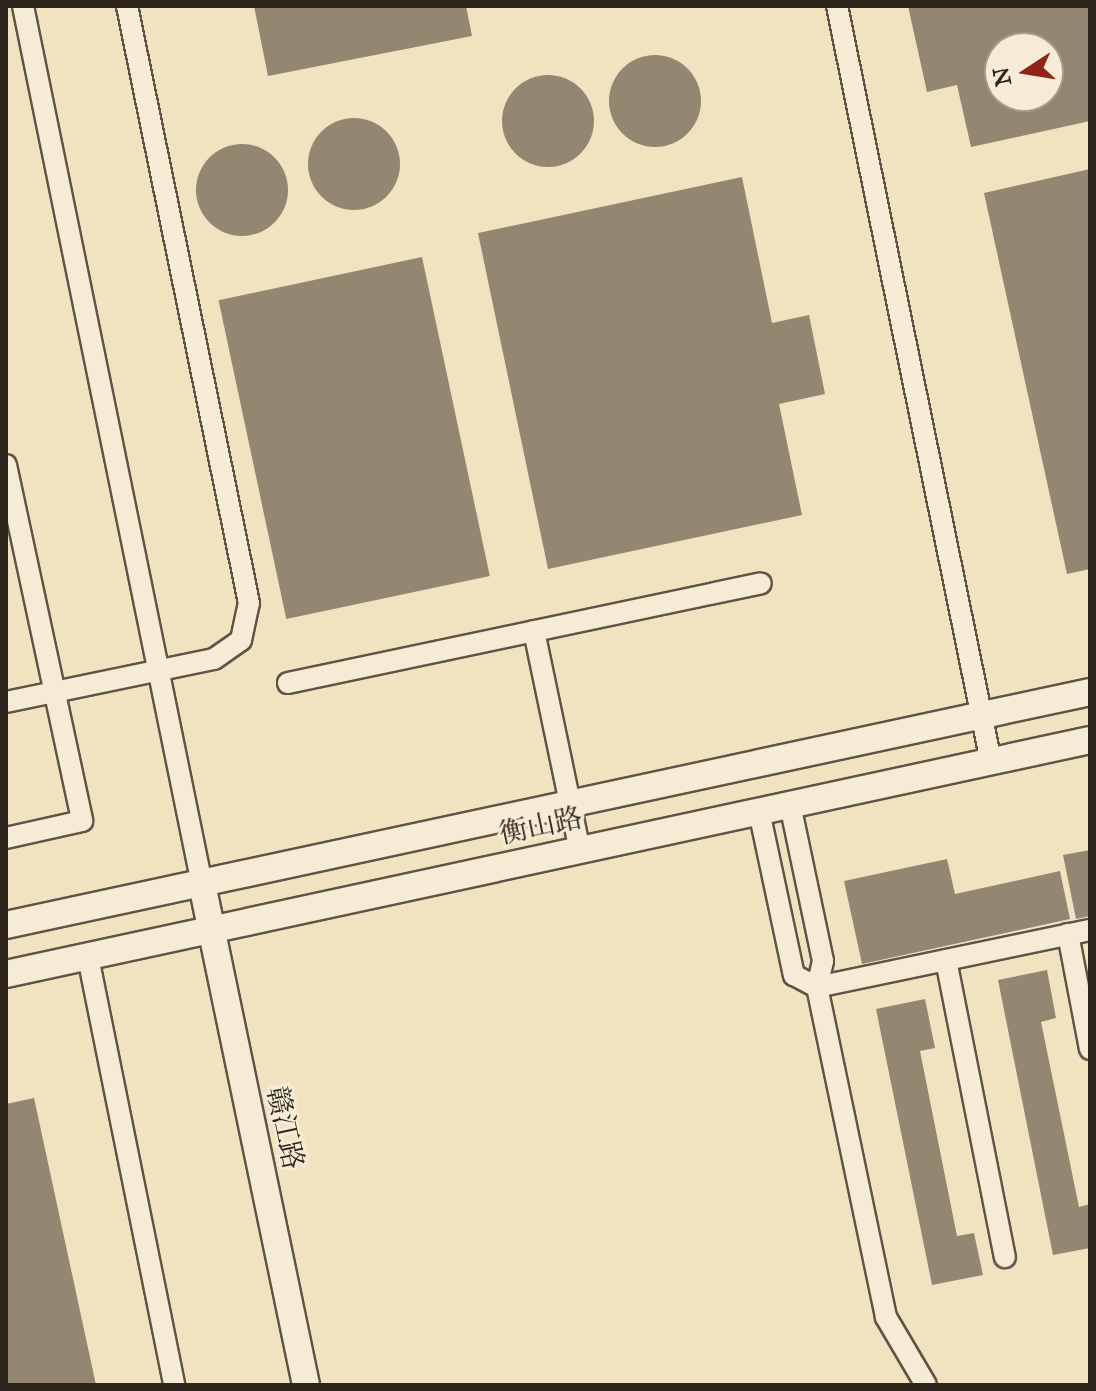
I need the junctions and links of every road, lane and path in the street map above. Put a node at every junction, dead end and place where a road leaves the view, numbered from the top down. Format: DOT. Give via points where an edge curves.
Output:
graph roads {
  1 [pos="23,6"];
  2 [pos="127,6"];
  3 [pos="837,6"];
  4 [pos="6,465"];
  5 [pos="761,583"];
  6 [pos="534,631"];
  7 [pos="161,670"];
  8 [pos="288,683"];
  9 [pos="54,692"];
  10 [pos="1090,692"];
  11 [pos="6,702"];
  12 [pos="981,715"];
  13 [pos="1090,740"];
  14 [pos="991,762"];
  15 [pos="570,803"];
  16 [pos="790,805"];
  17 [pos="759,811"];
  18 [pos="6,838"];
  19 [pos="580,851"];
  20 [pos="202,884"];
  21 [pos="6,925"];
  22 [pos="1090,930"];
  23 [pos="212,931"];
  24 [pos="1068,934"];
  25 [pos="88,957"];
  26 [pos="946,960"];
  27 [pos="6,974"];
  28 [pos="817,987"];
  29 [pos="1090,1049"];
  30 [pos="1005,1257"];
  31 [pos="174,1385"];
  32 [pos="306,1385"];
  33 [pos="926,1385"];
  1 -- 7 [label="street"];
  2 -- 7 [label="street" via="249,603 241,640 214,659"];
  3 -- 12 [label="street"];
  4 -- 9 [label="street"];
  5 -- 6 [label="street"];
  6 -- 8 [label="street"];
  6 -- 15 [label="street"];
  7 -- 9 [label="street"];
  7 -- 20 [label="street"];
  9 -- 11 [label="street"];
  9 -- 18 [label="street" via="82,821"];
  10 -- 12 [label="street, 衡山路"];
  12 -- 14 [label="street"];
  12 -- 15 [label="street, 衡山路"];
  13 -- 14 [label="street, 衡山路"];
  14 -- 16 [label="street, 衡山路"];
  15 -- 19 [label="street"];
  15 -- 20 [label="street, 衡山路"];
  16 -- 17 [label="street, 衡山路"];
  16 -- 28 [label="street" via="823,961"];
  17 -- 19 [label="street, 衡山路"];
  17 -- 28 [label="street" via="794,975"];
  19 -- 23 [label="street, 衡山路"];
  20 -- 21 [label="street, 衡山路"];
  20 -- 23 [label="street, 赣江路"];
  22 -- 24 [label="street"];
  23 -- 25 [label="street, 衡山路"];
  23 -- 32 [label="street, 赣江路"];
  24 -- 26 [label="street"];
  24 -- 29 [label="street"];
  25 -- 27 [label="street, 衡山路"];
  25 -- 31 [label="street"];
  26 -- 28 [label="street"];
  26 -- 30 [label="street"];
  28 -- 33 [label="street" via="886,1317"];
}
